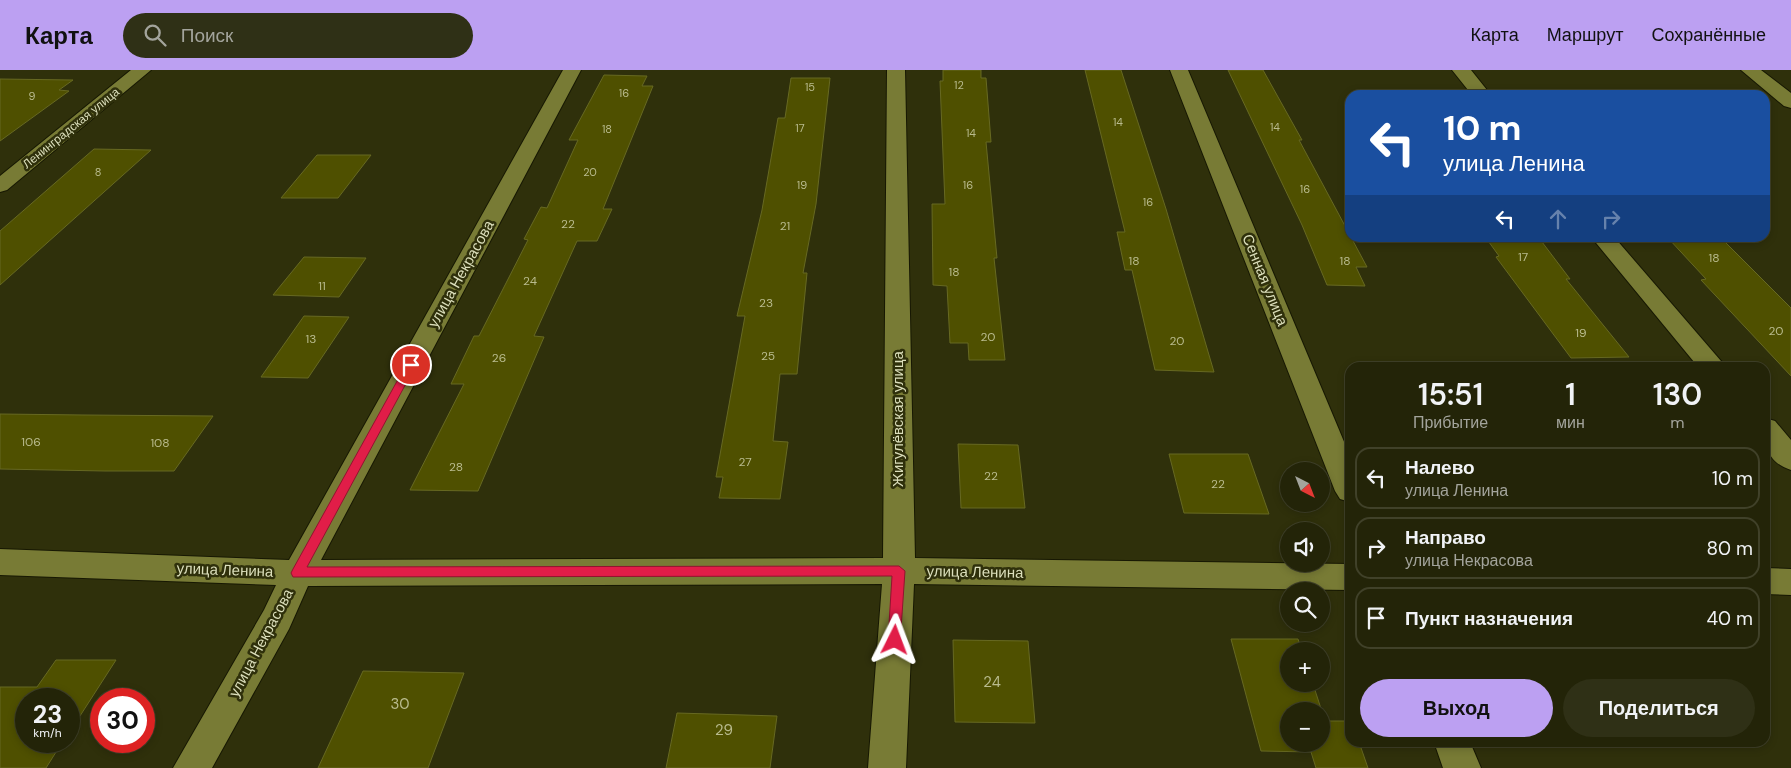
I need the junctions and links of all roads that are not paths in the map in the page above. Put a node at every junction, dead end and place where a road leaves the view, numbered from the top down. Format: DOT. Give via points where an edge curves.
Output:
graph roads {
  1 [pos="142,70"];
  2 [pos="572,70"];
  3 [pos="896,70"];
  4 [pos="1179,70"];
  5 [pos="1461,70"];
  6 [pos="1750,70"];
  7 [pos="1478,90"];
  8 [pos="1791,102"];
  9 [pos="0,186"];
  10 [pos="1606,242"];
  11 [pos="1709,362"];
  12 [pos="1770,434"];
  13 [pos="1791,459"];
  14 [pos="1345,479"];
  15 [pos="0,562"];
  16 [pos="899,571"];
  17 [pos="298,573"];
  18 [pos="1345,577"];
  19 [pos="1770,581"];
  20 [pos="1791,582"];
  21 [pos="1454,747"];
  22 [pos="192,768"];
  23 [pos="887,768"];
  24 [pos="1462,768"];
  1 -- 9 [label="street, Ленинградская улица"];
  2 -- 17 [label="street, улица Некрасова"];
  3 -- 16 [label="street, Жигулёвская улица"];
  4 -- 14 [label="street, Сенная улица"];
  5 -- 7 [label="street"];
  6 -- 8 [label="street"];
  10 -- 11 [label="street"];
  12 -- 13 [label="street"];
  15 -- 17 [label="street, улица Ленина"];
  16 -- 17 [label="street, улица Ленина"];
  16 -- 18 [label="street, улица Ленина"];
  16 -- 23 [label="street, Жигулёвская улица"];
  17 -- 22 [label="street, улица Некрасова" via="277,619"];
  19 -- 20 [label="street"];
  21 -- 24 [label="street"];
}
